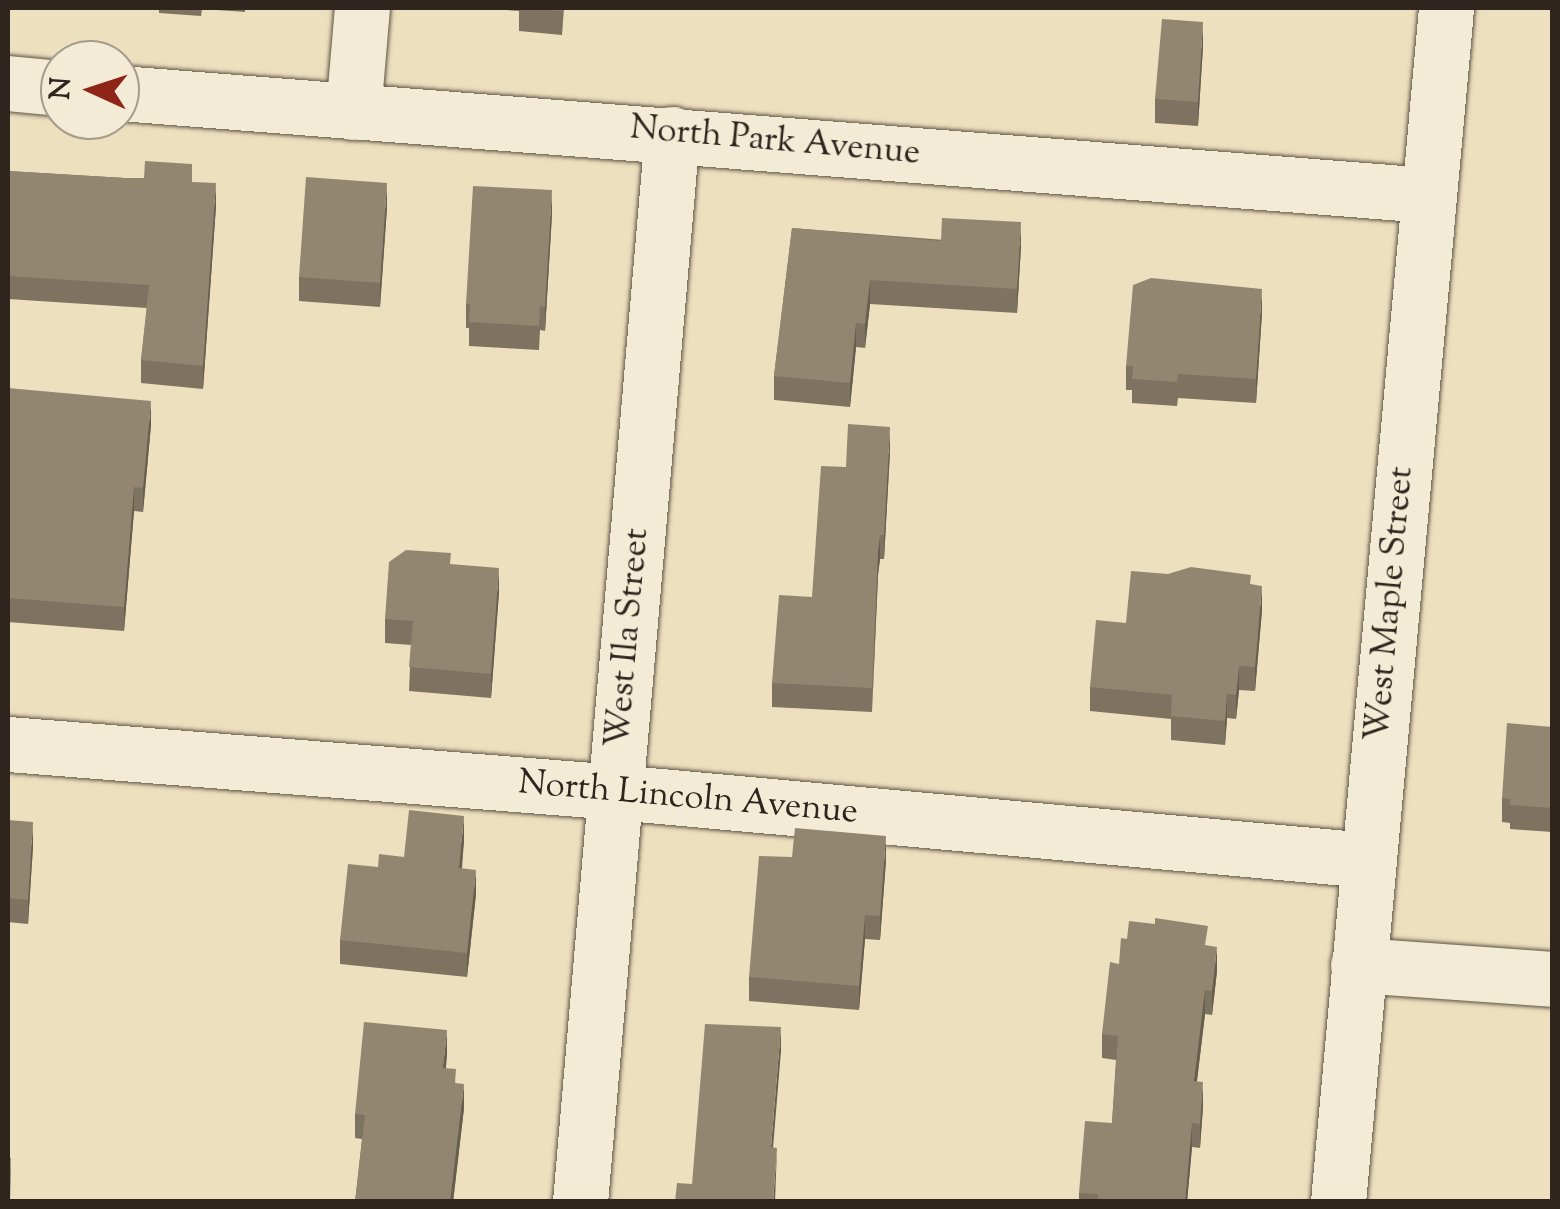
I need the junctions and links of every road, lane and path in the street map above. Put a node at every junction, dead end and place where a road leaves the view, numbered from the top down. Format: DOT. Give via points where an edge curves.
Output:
graph roads {
  1 [pos="362,8"];
  2 [pos="1446,8"];
  3 [pos="8,83"];
  4 [pos="40,86"];
  5 [pos="140,95"];
  6 [pos="354,112"];
  7 [pos="672,134"];
  8 [pos="1429,195"];
  9 [pos="8,744"];
  10 [pos="616,792"];
  11 [pos="1367,860"];
  12 [pos="1358,965"];
  13 [pos="1552,979"];
  14 [pos="580,1202"];
  15 [pos="1338,1202"];
  1 -- 6 [label="street"];
  2 -- 8 [label="street, West Maple Street"];
  3 -- 4 [label="street"];
  5 -- 6 [label="street, North Park Avenue"];
  6 -- 7 [label="street, North Park Avenue"];
  7 -- 8 [label="street, North Park Avenue"];
  7 -- 10 [label="street, West Ila Street"];
  8 -- 11 [label="street, West Maple Street"];
  9 -- 10 [label="street, North Lincoln Avenue"];
  10 -- 11 [label="street, North Lincoln Avenue"];
  10 -- 14 [label="street, West Ila Street"];
  11 -- 12 [label="street, West Maple Street"];
  12 -- 13 [label="street"];
  12 -- 15 [label="street, West Maple Street"];
}
